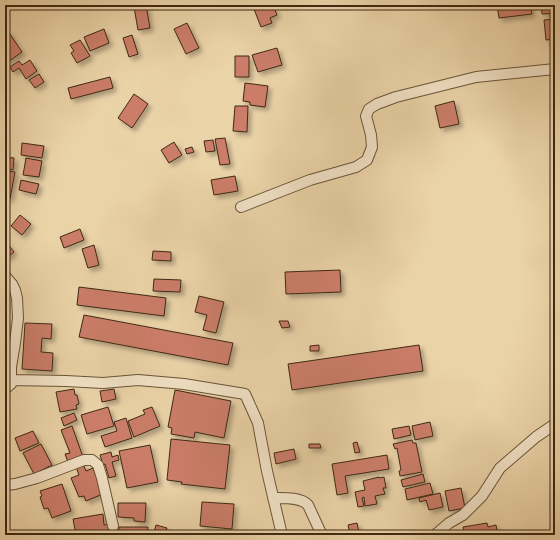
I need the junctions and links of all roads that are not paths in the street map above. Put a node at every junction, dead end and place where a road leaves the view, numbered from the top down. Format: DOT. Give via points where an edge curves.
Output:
graph roads {
  1 [pos="555,69"];
  2 [pos="241,207"];
  3 [pos="5,276"];
  4 [pos="11,380"];
  5 [pos="5,389"];
  6 [pos="555,424"];
  7 [pos="5,485"];
  8 [pos="273,498"];
  9 [pos="113,526"];
  10 [pos="282,535"];
  11 [pos="323,535"];
  12 [pos="435,535"];
  1 -- 2 [label="street" via="476,77 378,104 369,108 366,116 372,147 367,160 356,167 310,180"];
  3 -- 4 [label="street" via="12,284 17,298 18,318"];
  4 -- 5 [label="street" via="11,384"];
  4 -- 8 [label="street" via="103,383 138,380 184,384 245,394 258,423"];
  6 -- 12 [label="street" via="500,468 482,496 463,516 449,522"];
  7 -- 9 [label="street" via="37,478 84,460 92,460 98,465"];
  8 -- 10 [label="street"];
  8 -- 11 [label="street" via="305,502"];
}
